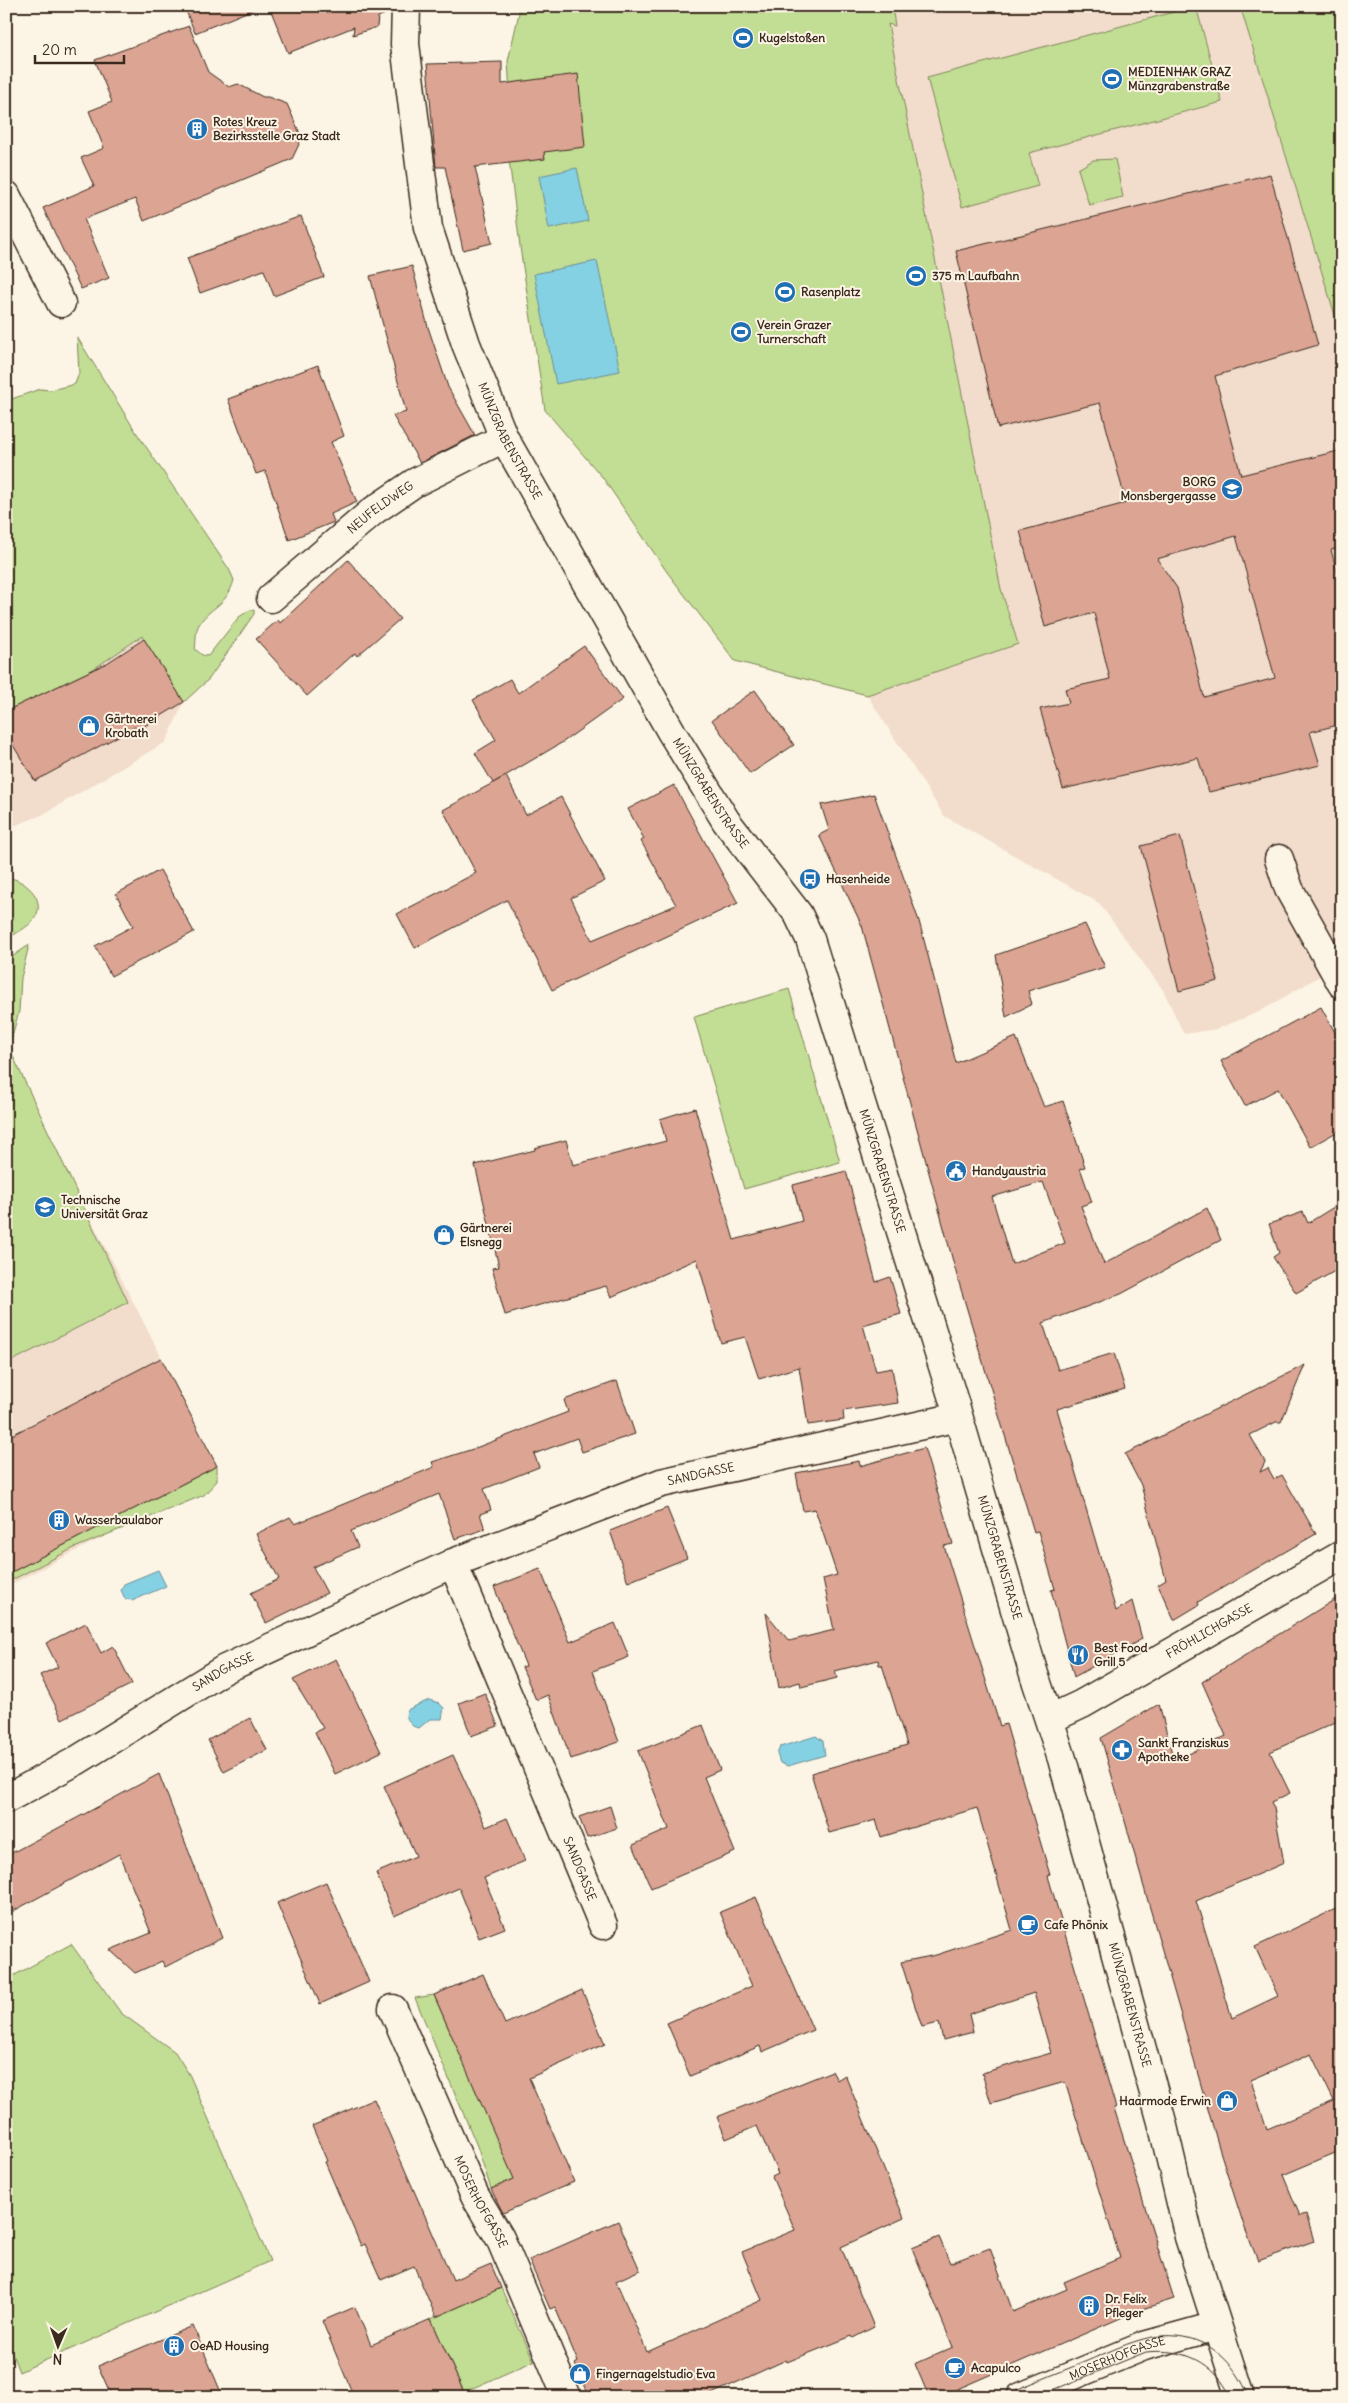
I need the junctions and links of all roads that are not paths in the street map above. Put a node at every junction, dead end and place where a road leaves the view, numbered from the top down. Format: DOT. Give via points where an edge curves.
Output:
graph roads {
  1 [pos="406,6"];
  2 [pos="6,195"];
  3 [pos="61,303"];
  4 [pos="504,438"];
  5 [pos="271,598"];
  6 [pos="1279,859"];
  7 [pos="1342,984"];
  8 [pos="958,1417"];
  9 [pos="1342,1555"];
  10 [pos="453,1563"];
  11 [pos="1050,1719"];
  12 [pos="6,1800"];
  13 [pos="603,1925"];
  14 [pos="393,2009"];
  15 [pos="1216,2326"];
  16 [pos="567,2397"];
  17 [pos="1021,2397"];
  18 [pos="1240,2397"];
  1 -- 4 [label="main road, MÜNZGRABENSTRASSE" via="405,44 428,228 466,344"];
  2 -- 3 [label="main road"];
  4 -- 5 [label="main road, NEUFELDWEG" via="414,483 373,511"];
  4 -- 8 [label="main road, MÜNZGRABENSTRASSE" via="662,716 726,821 798,914 810,939"];
  6 -- 7 [label="main road" via="1289,889"];
  8 -- 10 [label="main road, SANDGASSE" via="661,1483"];
  8 -- 11 [label="main road, MÜNZGRABENSTRASSE"];
  9 -- 11 [label="main road, FRÖHLICHGASSE"];
  10 -- 12 [label="main road, SANDGASSE" via="226,1669"];
  10 -- 13 [label="main road, SANDGASSE"];
  11 -- 15 [label="main road, MÜNZGRABENSTRASSE" via="1162,2122 1189,2237"];
  14 -- 16 [label="main road, MOSERHOFGASSE" via="475,2196 500,2238"];
  15 -- 17 [label="main road, MOSERHOFGASSE" via="1144,2346"];
  15 -- 18 [label="main road, MÜNZGRABENSTRASSE"];
}
